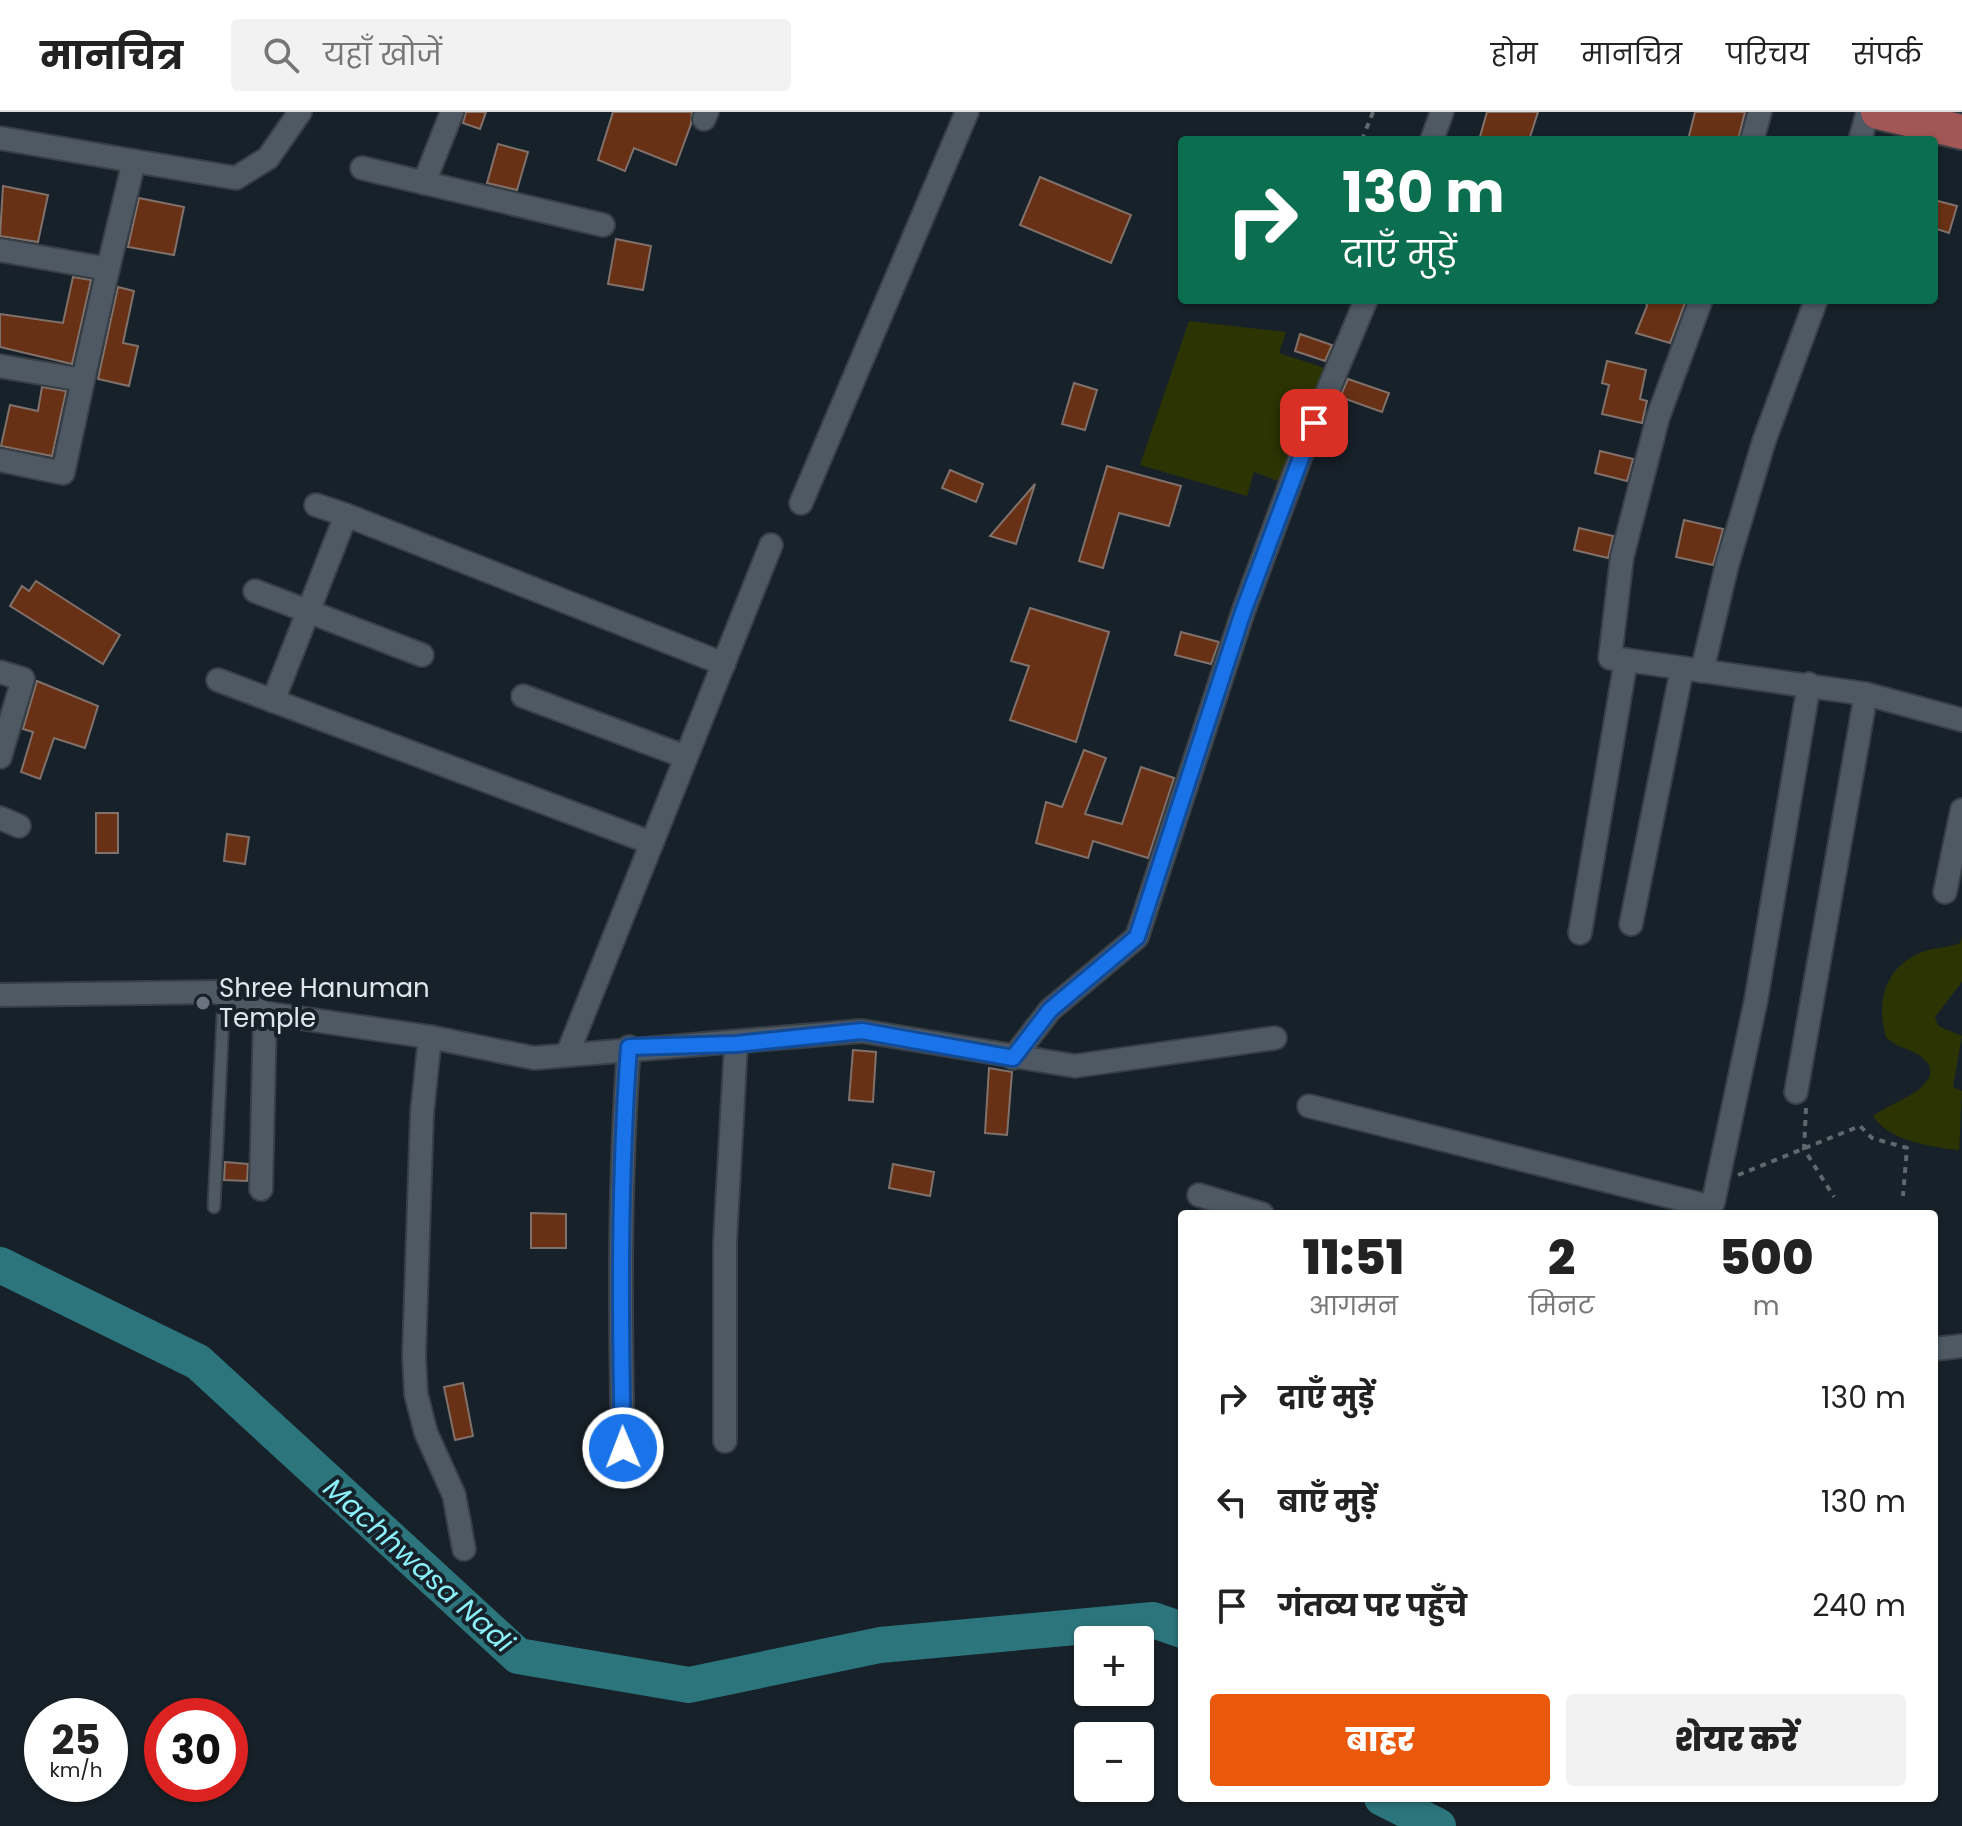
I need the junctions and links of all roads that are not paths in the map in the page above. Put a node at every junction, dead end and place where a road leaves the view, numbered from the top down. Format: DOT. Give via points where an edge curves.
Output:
graph roads {
  1 [pos="300,112"];
  2 [pos="452,112"];
  3 [pos="967,112"];
  4 [pos="1442,112"];
  5 [pos="1760,112"];
  6 [pos="1868,112"];
  7 [pos="1878,112"];
  8 [pos="1962,132"];
  9 [pos="1433,136"];
  10 [pos="1753,136"];
  11 [pos="1861,136"];
  12 [pos="0,138"];
  13 [pos="134,161"];
  14 [pos="362,168"];
  15 [pos="424,183"];
  16 [pos="603,225"];
  17 [pos="0,250"];
  18 [pos="108,269"];
  19 [pos="1364,304"];
  20 [pos="1700,304"];
  21 [pos="1815,304"];
  22 [pos="0,366"];
  23 [pos="83,380"];
  24 [pos="0,460"];
  25 [pos="801,503"];
  26 [pos="316,505"];
  27 [pos="346,515"];
  28 [pos="771,545"];
  29 [pos="255,591"];
  30 [pos="308,611"];
  31 [pos="422,655"];
  32 [pos="1626,660"];
  33 [pos="724,664"];
  34 [pos="1692,670"];
  35 [pos="0,672"];
  36 [pos="218,680"];
  37 [pos="1809,684"];
  38 [pos="1866,694"];
  39 [pos="523,696"];
  40 [pos="273,701"];
  41 [pos="1962,720"];
  42 [pos="0,757"];
  43 [pos="686,757"];
  44 [pos="1962,810"];
  45 [pos="652,843"];
  46 [pos="1945,892"];
  47 [pos="1631,924"];
  48 [pos="1580,933"];
  49 [pos="0,995"];
  50 [pos="224,995"];
  51 [pos="265,1013"];
  52 [pos="430,1037"];
  53 [pos="1275,1038"];
  54 [pos="736,1044"];
  55 [pos="629,1047"];
  56 [pos="567,1055"];
  57 [pos="1013,1058"];
  58 [pos="1797,1086"];
  59 [pos="1309,1106"];
  60 [pos="261,1189"];
  61 [pos="1199,1195"];
  62 [pos="214,1207"];
  63 [pos="1249,1210"];
  64 [pos="1962,1346"];
  65 [pos="1938,1349"];
  66 [pos="725,1441"];
  67 [pos="623,1448"];
  68 [pos="464,1549"];
  1 -- 13 [label="street" via="268,158 236,178"];
  2 -- 15 [label="street"];
  3 -- 25 [label="street"];
  4 -- 9 [label="street"];
  5 -- 10 [label="street"];
  6 -- 11 [label="street"];
  7 -- 8 [label="main road"];
  12 -- 13 [label="street"];
  13 -- 18 [label="street"];
  14 -- 15 [label="street"];
  15 -- 16 [label="street"];
  17 -- 18 [label="street"];
  18 -- 23 [label="street"];
  19 -- 57 [label="street" via="1329,382 1243,612 1137,937 1050,1010"];
  20 -- 32 [label="street" via="1658,417 1622,557 1610,658"];
  21 -- 34 [label="street" via="1764,441"];
  22 -- 23 [label="street"];
  23 -- 24 [label="street" via="63,473"];
  26 -- 27 [label="street"];
  27 -- 30 [label="street"];
  27 -- 33 [label="street"];
  28 -- 33 [label="street"];
  29 -- 30 [label="street"];
  30 -- 31 [label="street"];
  30 -- 40 [label="street"];
  32 -- 34 [label="street"];
  32 -- 48 [label="street"];
  33 -- 43 [label="street"];
  34 -- 37 [label="street"];
  34 -- 47 [label="street"];
  35 -- 42 [label="street" via="23,679"];
  36 -- 40 [label="street"];
  37 -- 38 [label="street"];
  37 -- 59 [label="street" via="1756,1000 1715,1200 1708,1206"];
  38 -- 41 [label="street"];
  38 -- 58 [label="street"];
  39 -- 43 [label="street"];
  40 -- 45 [label="street"];
  43 -- 45 [label="street"];
  44 -- 46 [label="street"];
  45 -- 56 [label="street"];
  49 -- 50 [label="street"];
  50 -- 51 [label="street"];
  50 -- 62 [label="lane"];
  51 -- 52 [label="street"];
  51 -- 60 [label="street"];
  52 -- 56 [label="street" via="534,1058"];
  52 -- 68 [label="street" via="422,1113 416,1394 426,1433 454,1495"];
  53 -- 57 [label="street" via="1075,1066"];
  54 -- 55 [label="street"];
  54 -- 57 [label="street" via="862,1031"];
  54 -- 66 [label="street" via="725,1242"];
  55 -- 56 [label="street"];
  55 -- 67 [label="street" via="620,1206"];
  61 -- 63 [label="street"];
  64 -- 65 [label="street"];
}
